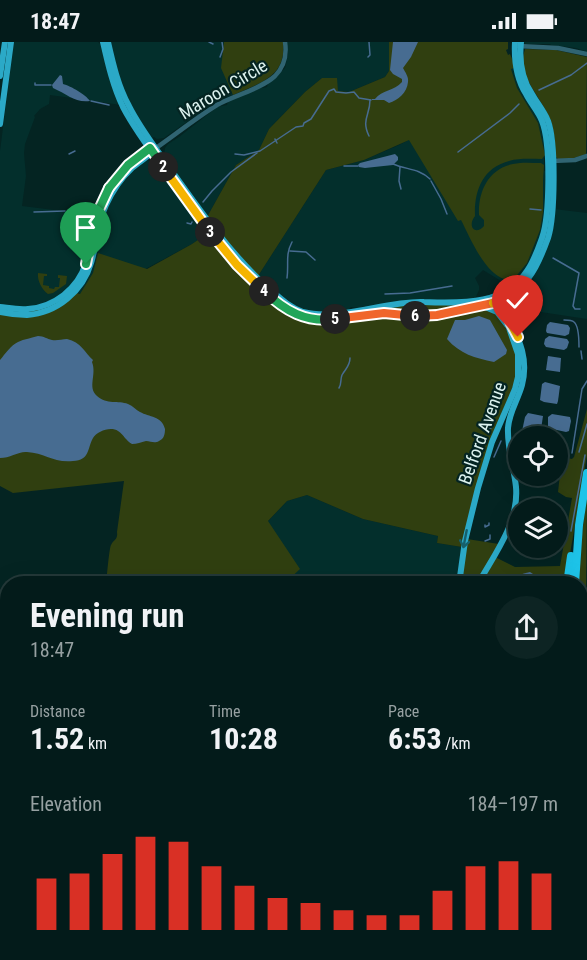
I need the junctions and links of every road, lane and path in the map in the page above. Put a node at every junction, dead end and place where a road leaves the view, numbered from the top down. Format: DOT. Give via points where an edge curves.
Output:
graph roads {
  1 [pos="5,42"];
  2 [pos="11,42"];
  3 [pos="103,42"];
  4 [pos="108,42"];
  5 [pos="285,42"];
  6 [pos="518,44"];
  7 [pos="587,54"];
  8 [pos="0,76"];
  9 [pos="0,124"];
  10 [pos="153,150"];
  11 [pos="587,156"];
  12 [pos="550,161"];
  13 [pos="512,294"];
  14 [pos="499,298"];
  15 [pos="481,306"];
  16 [pos="0,307"];
  17 [pos="0,312"];
  18 [pos="507,325"];
  19 [pos="515,330"];
  20 [pos="587,473"];
  21 [pos="580,520"];
  22 [pos="460,576"];
  23 [pos="483,576"];
  24 [pos="568,576"];
  25 [pos="575,576"];
  1 -- 8 [label="main road"];
  2 -- 9 [label="main road"];
  3 -- 10 [label="main road" via="119,98"];
  4 -- 10 [label="main road" via="124,96"];
  5 -- 10 [label="street, Maroon Circle" via="284,63 274,77 215,106"];
  6 -- 7 [label="street"];
  6 -- 12 [label="main road" via="524,80 550,128"];
  10 -- 14 [label="main road" via="231,249 279,298 297,309 329,314 412,302 464,303"];
  10 -- 15 [label="main road" via="231,257 272,299 292,313 326,320 384,313 435,315"];
  10 -- 16 [label="main road" via="134,160 109,188 94,221 83,270 67,293 35,308"];
  10 -- 17 [label="main road" via="128,172 111,196 100,222 90,267 74,293 41,312"];
  11 -- 12 [label="street"];
  12 -- 13 [label="main road" via="553,213 549,234 534,271"];
  12 -- 14 [label="main road" via="543,237 526,273"];
  13 -- 14 [label="main road"];
  13 -- 19 [label="main road" via="508,310"];
  14 -- 15 [label="main road"];
  14 -- 18 [label="main road, Belford Avenue"];
  14 -- 19 [label="main road, Belford Avenue"];
  15 -- 18 [label="main road" via="496,312"];
  18 -- 22 [label="main road, Belford Avenue, one-way" via="518,355 518,378 481,476"];
  19 -- 23 [label="main road, Belford Avenue" via="524,362 522,384 508,429 515,507 508,532"];
  20 -- 21 [label="highway"];
  21 -- 24 [label="highway"];
  21 -- 25 [label="highway"];
}
